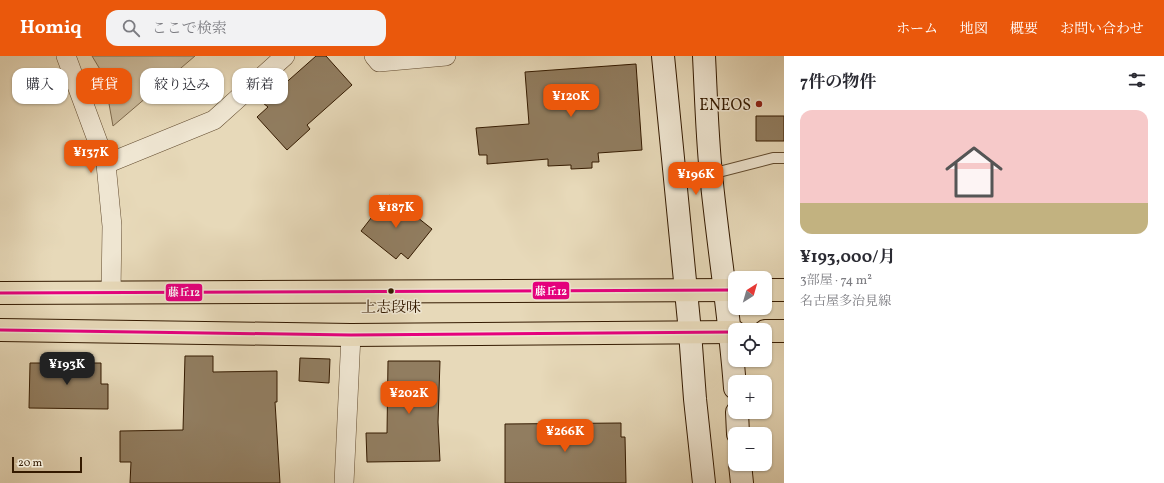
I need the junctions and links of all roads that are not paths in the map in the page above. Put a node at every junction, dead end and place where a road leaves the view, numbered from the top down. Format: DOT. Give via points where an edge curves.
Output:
graph roads {
  1 [pos="66,56"];
  2 [pos="285,56"];
  3 [pos="374,56"];
  4 [pos="446,56"];
  5 [pos="663,56"];
  6 [pos="704,56"];
  7 [pos="784,158"];
  8 [pos="106,164"];
  9 [pos="711,174"];
  10 [pos="728,278"];
  11 [pos="686,289"];
  12 [pos="728,290"];
  13 [pos="772,290"];
  14 [pos="784,290"];
  15 [pos="0,293"];
  16 [pos="111,293"];
  17 [pos="0,330"];
  18 [pos="772,331"];
  19 [pos="784,331"];
  20 [pos="690,332"];
  21 [pos="728,332"];
  22 [pos="351,335"];
  23 [pos="741,471"];
  24 [pos="344,483"];
  25 [pos="704,483"];
  26 [pos="742,483"];
  1 -- 8 [label="street"];
  2 -- 8 [label="street" via="214,120"];
  3 -- 4 [label="street" via="379,62"];
  5 -- 11 [label="street"];
  6 -- 9 [label="street"];
  7 -- 9 [label="lane" via="773,158"];
  8 -- 16 [label="street" via="112,226"];
  9 -- 10 [label="street"];
  11 -- 12 [label="main road"];
  11 -- 16 [label="main road"];
  11 -- 20 [label="street"];
  13 -- 14 [label="main road"];
  15 -- 16 [label="main road"];
  17 -- 22 [label="main road"];
  18 -- 19 [label="main road"];
  20 -- 21 [label="main road"];
  20 -- 22 [label="main road"];
  20 -- 25 [label="street"];
  22 -- 24 [label="street"];
  23 -- 26 [label="street"];
}
